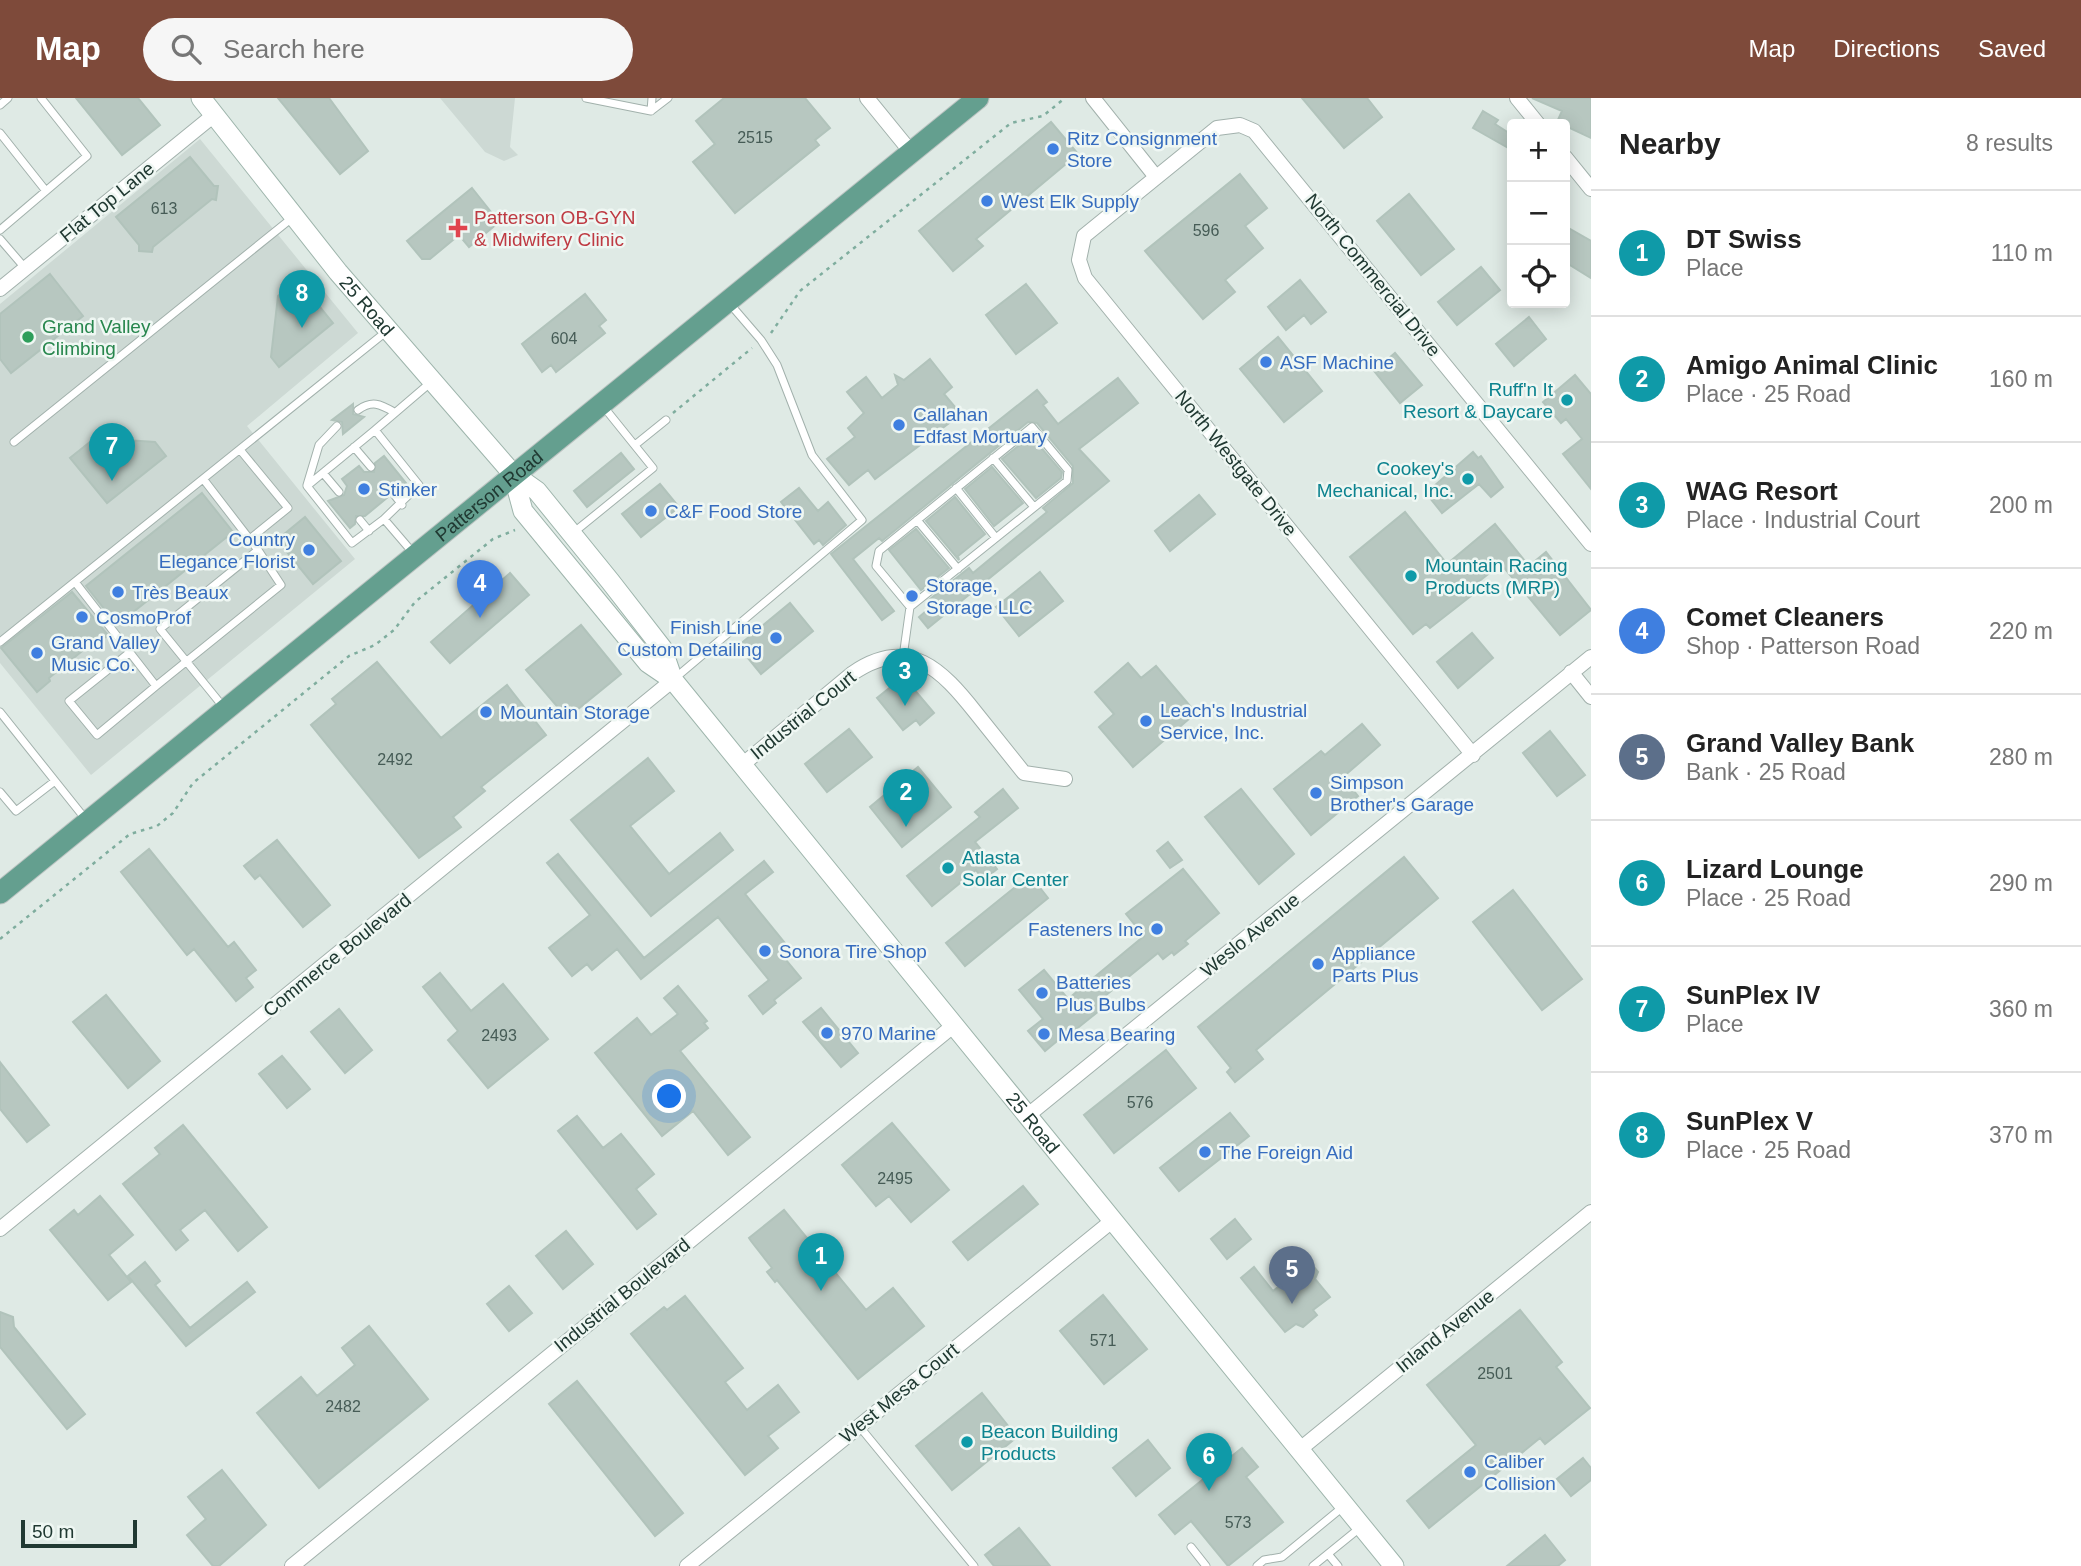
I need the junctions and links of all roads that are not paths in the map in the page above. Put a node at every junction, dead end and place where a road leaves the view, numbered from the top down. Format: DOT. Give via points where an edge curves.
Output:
graph roads {
  1 [pos="8,98"];
  2 [pos="41,98"];
  3 [pos="586,98"];
  4 [pos="652,98"];
  5 [pos="668,98"];
  6 [pos="867,98"];
  7 [pos="1093,98"];
  8 [pos="1517,98"];
  9 [pos="601,99"];
  10 [pos="964,102"];
  11 [pos="208,103"];
  12 [pos="0,105"];
  13 [pos="651,111"];
  14 [pos="1534,119"];
  15 [pos="0,133"];
  16 [pos="911,152"];
  17 [pos="1570,163"];
  18 [pos="1156,177"];
  19 [pos="1591,189"];
  20 [pos="46,191"];
  21 [pos="294,216"];
  22 [pos="0,230"];
  23 [pos="0,239"];
  24 [pos="25,268"];
  25 [pos="0,289"];
  26 [pos="727,300"];
  27 [pos="389,330"];
  28 [pos="433,380"];
  29 [pos="601,403"];
  30 [pos="358,410"];
  31 [pos="394,412"];
  32 [pos="666,420"];
  33 [pos="337,426"];
  34 [pos="375,430"];
  35 [pos="14,442"];
  36 [pos="635,445"];
  37 [pos="354,447"];
  38 [pos="241,451"];
  39 [pos="993,458"];
  40 [pos="371,467"];
  41 [pos="323,473"];
  42 [pos="513,474"];
  43 [pos="204,480"];
  44 [pos="307,486"];
  45 [pos="956,488"];
  46 [pos="339,492"];
  47 [pos="393,493"];
  48 [pos="402,505"];
  49 [pos="1034,508"];
  50 [pos="384,519"];
  51 [pos="360,520"];
  52 [pos="917,520"];
  53 [pos="369,531"];
  54 [pos="572,534"];
  55 [pos="251,538"];
  56 [pos="996,538"];
  57 [pos="1591,544"];
  58 [pos="258,550"];
  59 [pos="415,555"];
  60 [pos="958,569"];
  61 [pos="75,582"];
  62 [pos="911,607"];
  63 [pos="0,642"];
  64 [pos="129,653"];
  65 [pos="1591,657"];
  66 [pos="903,658"];
  67 [pos="187,663"];
  68 [pos="1571,672"];
  69 [pos="673,680"];
  70 [pos="156,687"];
  71 [pos="1591,697"];
  72 [pos="225,709"];
  73 [pos="0,712"];
  74 [pos="1473,755"];
  75 [pos="741,765"];
  76 [pos="1065,779"];
  77 [pos="55,781"];
  78 [pos="0,792"];
  79 [pos="88,821"];
  80 [pos="0,893"];
  81 [pos="953,1026"];
  82 [pos="1027,1116"];
  83 [pos="1591,1212"];
  84 [pos="1112,1221"];
  85 [pos="0,1229"];
  86 [pos="859,1425"];
  87 [pos="1299,1450"];
  88 [pos="1345,1506"];
  89 [pos="1362,1527"];
  90 [pos="1191,1547"];
  91 [pos="1328,1554"];
  92 [pos="292,1566"];
  93 [pos="687,1566"];
  94 [pos="974,1566"];
  95 [pos="1206,1566"];
  96 [pos="1256,1566"];
  97 [pos="1313,1566"];
  98 [pos="1338,1566"];
  99 [pos="1394,1566"];
  1 -- 12 [label="lane"];
  2 -- 20 [label="lane" via="87,156"];
  3 -- 9 [label="lane"];
  4 -- 13 [label="lane"];
  5 -- 13 [label="lane"];
  6 -- 16 [label="street"];
  7 -- 18 [label="street"];
  8 -- 14 [label="street"];
  9 -- 13 [label="lane"];
  10 -- 16 [label="main road, Patterson Road"];
  11 -- 21 [label="main road, 25 Road"];
  11 -- 24 [label="street, Flat Top Lane"];
  15 -- 20 [label="lane"];
  16 -- 26 [label="main road, Patterson Road"];
  17 -- 19 [label="street"];
  18 -- 57 [label="street, North Commercial Drive" via="1217,128 1232,124 1254,131"];
  18 -- 74 [label="street, North Westgate Drive" via="1084,236 1079,260 1085,278"];
  20 -- 22 [label="lane"];
  21 -- 27 [label="main road, 25 Road"];
  21 -- 35 [label="lane"];
  23 -- 24 [label="lane"];
  24 -- 25 [label="street, Flat Top Lane"];
  26 -- 29 [label="main road, Patterson Road"];
  26 -- 69 [label="lane" via="777,365 812,455 862,520"];
  27 -- 28 [label="main road, 25 Road"];
  27 -- 38 [label="lane"];
  28 -- 31 [label="lane"];
  28 -- 42 [label="main road, 25 Road"];
  29 -- 36 [label="lane"];
  29 -- 42 [label="main road, Patterson Road"];
  30 -- 31 [label="lane" via="378,403"];
  31 -- 34 [label="lane"];
  32 -- 36 [label="lane"];
  33 -- 44 [label="lane" via="319,445"];
  34 -- 37 [label="lane"];
  34 -- 48 [label="lane" via="419,485"];
  36 -- 54 [label="lane" via="653,468"];
  37 -- 40 [label="lane"];
  37 -- 41 [label="lane"];
  38 -- 43 [label="lane"];
  38 -- 55 [label="lane" via="288,508"];
  39 -- 45 [label="lane"];
  39 -- 49 [label="lane"];
  39 -- 49 [label="lane" via="1032,427 1068,470 1067,481"];
  41 -- 44 [label="lane"];
  41 -- 46 [label="lane"];
  42 -- 54 [label="main road, 25 Road" via="537,491"];
  42 -- 59 [label="main road, Patterson Road"];
  42 -- 69 [label="main road, 25 Road" via="523,511 648,663"];
  43 -- 55 [label="lane"];
  43 -- 61 [label="lane"];
  44 -- 53 [label="lane" via="352,543"];
  45 -- 52 [label="lane"];
  45 -- 56 [label="lane"];
  47 -- 48 [label="lane"];
  48 -- 50 [label="lane"];
  49 -- 56 [label="lane"];
  50 -- 53 [label="lane"];
  50 -- 59 [label="lane"];
  51 -- 53 [label="lane"];
  52 -- 60 [label="lane"];
  52 -- 62 [label="lane" via="879,551 876,566"];
  54 -- 69 [label="main road, 25 Road" via="662,648"];
  55 -- 58 [label="lane"];
  56 -- 60 [label="lane"];
  58 -- 67 [label="lane" via="281,585"];
  58 -- 67 [label="lane" via="160,629"];
  59 -- 72 [label="main road, Patterson Road"];
  60 -- 62 [label="lane"];
  61 -- 63 [label="lane"];
  61 -- 64 [label="lane"];
  62 -- 66 [label="lane"];
  64 -- 70 [label="lane"];
  64 -- 70 [label="lane" via="69,701 97,735"];
  65 -- 68 [label="street, Weslo Avenue"];
  66 -- 75 [label="street, Industrial Court" via="863,666"];
  66 -- 76 [label="street" via="924,662 949,680 1024,773"];
  67 -- 70 [label="lane"];
  67 -- 72 [label="lane"];
  68 -- 71 [label="street"];
  68 -- 74 [label="street, Weslo Avenue"];
  69 -- 75 [label="main road, 25 Road"];
  69 -- 85 [label="street, Commerce Boulevard"];
  72 -- 79 [label="main road, Patterson Road"];
  73 -- 77 [label="lane"];
  74 -- 82 [label="street, Weslo Avenue"];
  75 -- 81 [label="main road, 25 Road"];
  77 -- 78 [label="lane" via="16,811"];
  77 -- 79 [label="lane"];
  79 -- 80 [label="main road, Patterson Road"];
  81 -- 82 [label="main road, 25 Road"];
  81 -- 92 [label="street, Industrial Boulevard"];
  82 -- 84 [label="main road, 25 Road"];
  83 -- 87 [label="street, Inland Avenue"];
  84 -- 86 [label="street, West Mesa Court"];
  84 -- 87 [label="main road, 25 Road"];
  86 -- 93 [label="street, West Mesa Court"];
  86 -- 94 [label="lane"];
  87 -- 88 [label="main road, 25 Road"];
  88 -- 89 [label="main road, 25 Road"];
  88 -- 96 [label="lane" via="1282,1557"];
  89 -- 91 [label="lane"];
  89 -- 99 [label="main road, 25 Road"];
  90 -- 95 [label="lane"];
  91 -- 97 [label="lane"];
  91 -- 98 [label="lane"];
}
